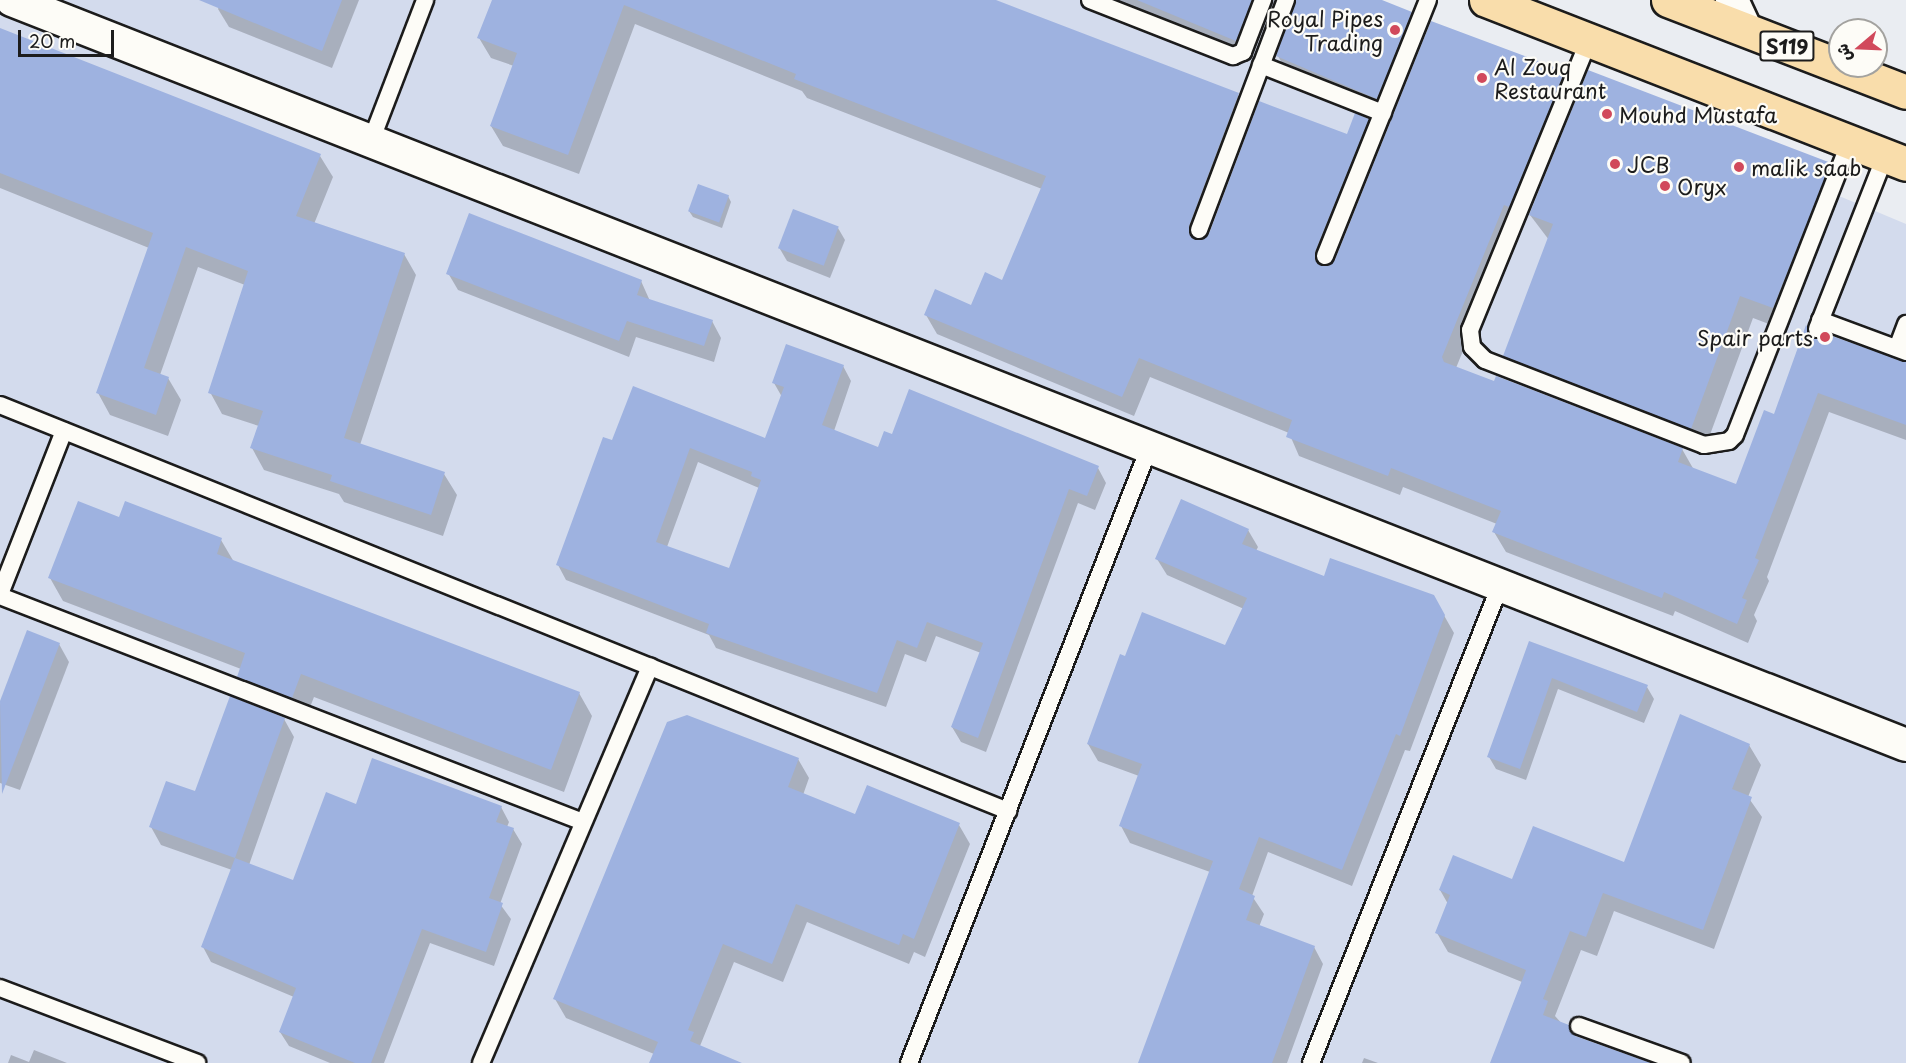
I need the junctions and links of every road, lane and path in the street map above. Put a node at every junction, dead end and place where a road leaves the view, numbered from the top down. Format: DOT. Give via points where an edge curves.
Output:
graph roads {
  1 [pos="12,0"];
  2 [pos="425,0"];
  3 [pos="1090,0"];
  4 [pos="1263,0"];
  5 [pos="1286,0"];
  6 [pos="1428,0"];
  7 [pos="1486,0"];
  8 [pos="1668,0"];
  9 [pos="1732,0"];
  10 [pos="1746,30"];
  11 [pos="1589,40"];
  12 [pos="1261,65"];
  13 [pos="1906,92"];
  14 [pos="1383,113"];
  15 [pos="371,141"];
  16 [pos="1850,142"];
  17 [pos="1895,160"];
  18 [pos="1199,230"];
  19 [pos="1325,256"];
  20 [pos="1906,324"];
  21 [pos="1901,350"];
  22 [pos="0,405"];
  23 [pos="64,431"];
  24 [pos="1149,448"];
  25 [pos="1500,586"];
  26 [pos="0,595"];
  27 [pos="650,666"];
  28 [pos="1906,745"];
  29 [pos="1008,811"];
  30 [pos="583,822"];
  31 [pos="0,988"];
  32 [pos="1579,1026"];
  33 [pos="197,1063"];
  34 [pos="481,1063"];
  35 [pos="909,1063"];
  36 [pos="1311,1063"];
  37 [pos="1682,1063"];
  1 -- 15 [label="street"];
  2 -- 15 [label="lane"];
  3 -- 4 [label="lane" via="1233,56 1243,52"];
  5 -- 12 [label="lane"];
  6 -- 14 [label="lane"];
  7 -- 11 [label="main road"];
  8 -- 10 [label="main road, S119"];
  9 -- 10 [label="street"];
  10 -- 13 [label="main road, S119"];
  11 -- 16 [label="main road"];
  11 -- 16 [label="lane" via="1470,330 1472,347 1485,360 1704,445 1713,447 1729,441 1735,435"];
  12 -- 14 [label="lane"];
  12 -- 18 [label="lane"];
  14 -- 19 [label="lane"];
  15 -- 24 [label="street"];
  16 -- 17 [label="main road"];
  17 -- 21 [label="lane" via="1819,325"];
  20 -- 21 [label="lane"];
  22 -- 23 [label="lane"];
  23 -- 26 [label="lane"];
  23 -- 27 [label="lane"];
  24 -- 25 [label="street"];
  24 -- 29 [label="lane"];
  25 -- 28 [label="street"];
  25 -- 36 [label="lane"];
  26 -- 30 [label="lane"];
  27 -- 29 [label="lane"];
  27 -- 30 [label="lane"];
  29 -- 35 [label="lane"];
  30 -- 34 [label="lane"];
  31 -- 33 [label="lane"];
  32 -- 37 [label="lane"];
}
